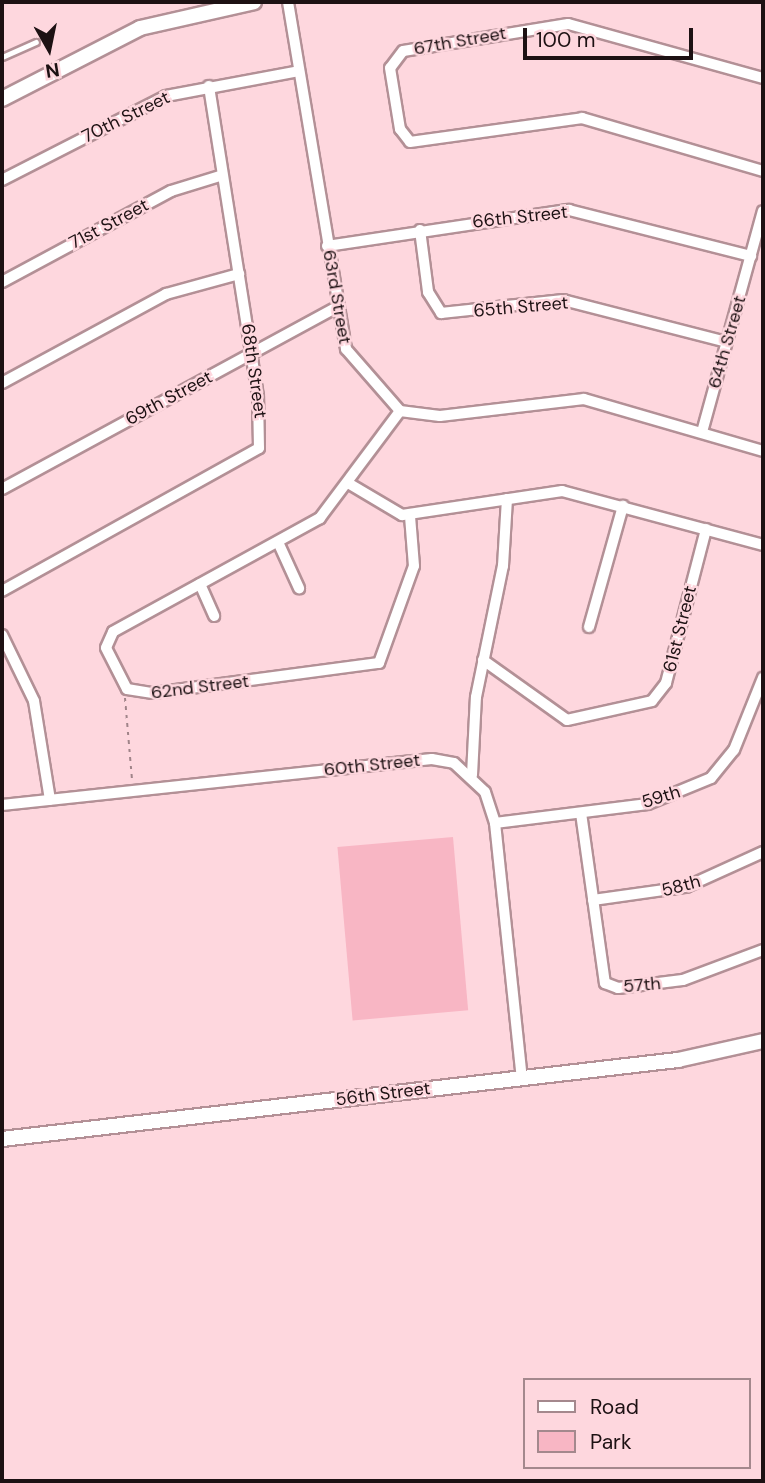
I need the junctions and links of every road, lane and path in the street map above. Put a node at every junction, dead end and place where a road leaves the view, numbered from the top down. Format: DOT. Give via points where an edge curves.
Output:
graph roads {
  1 [pos="254,2"];
  2 [pos="288,2"];
  3 [pos="36,42"];
  4 [pos="2,57"];
  5 [pos="299,71"];
  6 [pos="763,78"];
  7 [pos="209,86"];
  8 [pos="2,99"];
  9 [pos="763,171"];
  10 [pos="220,176"];
  11 [pos="2,180"];
  12 [pos="763,211"];
  13 [pos="420,230"];
  14 [pos="327,246"];
  15 [pos="751,256"];
  16 [pos="239,274"];
  17 [pos="2,282"];
  18 [pos="337,307"];
  19 [pos="727,342"];
  20 [pos="252,354"];
  21 [pos="2,383"];
  22 [pos="400,411"];
  23 [pos="702,432"];
  24 [pos="763,451"];
  25 [pos="348,483"];
  26 [pos="2,489"];
  27 [pos="507,499"];
  28 [pos="623,506"];
  29 [pos="410,516"];
  30 [pos="706,529"];
  31 [pos="278,542"];
  32 [pos="763,545"];
  33 [pos="200,584"];
  34 [pos="299,588"];
  35 [pos="2,591"];
  36 [pos="214,616"];
  37 [pos="589,626"];
  38 [pos="2,635"];
  39 [pos="483,660"];
  40 [pos="763,678"];
  41 [pos="129,691"];
  42 [pos="472,775"];
  43 [pos="133,791"];
  44 [pos="50,800"];
  45 [pos="2,805"];
  46 [pos="581,813"];
  47 [pos="495,823"];
  48 [pos="763,852"];
  49 [pos="593,900"];
  50 [pos="763,950"];
  51 [pos="763,1041"];
  52 [pos="522,1078"];
  53 [pos="2,1139"];
  1 -- 8 [label="street" via="140,28"];
  2 -- 5 [label="street, 63rd Street"];
  3 -- 4 [label="lane"];
  5 -- 7 [label="street, 70th Street"];
  5 -- 14 [label="street, 63rd Street"];
  6 -- 9 [label="street, 67th Street" via="568,24 403,51 390,68 400,129 410,142 582,118"];
  7 -- 10 [label="street, 68th Street"];
  7 -- 11 [label="street, 70th Street" via="156,100"];
  10 -- 16 [label="street, 68th Street"];
  10 -- 17 [label="street, 71st Street" via="171,191"];
  12 -- 15 [label="street, 64th Street"];
  13 -- 14 [label="street, 66th Street"];
  13 -- 15 [label="street, 66th Street" via="589,211"];
  13 -- 19 [label="street, 65th Street" via="428,292 441,313 563,300"];
  14 -- 18 [label="street, 63rd Street"];
  15 -- 19 [label="street, 64th Street"];
  16 -- 20 [label="street, 68th Street"];
  16 -- 21 [label="street" via="166,294"];
  18 -- 20 [label="street, 69th Street"];
  18 -- 22 [label="street, 63rd Street" via="350,358"];
  19 -- 23 [label="street, 64th Street"];
  20 -- 26 [label="street, 69th Street"];
  20 -- 35 [label="street, 68th Street" via="259,448"];
  22 -- 23 [label="street" via="440,416 574,398"];
  22 -- 25 [label="street, 62nd Street"];
  23 -- 24 [label="street"];
  25 -- 29 [label="street" via="390,512"];
  25 -- 31 [label="street, 62nd Street" via="320,518"];
  27 -- 28 [label="street" via="562,491"];
  27 -- 29 [label="street"];
  27 -- 39 [label="street" via="503,566"];
  28 -- 30 [label="street"];
  28 -- 37 [label="street"];
  29 -- 41 [label="street, 62nd Street" via="414,566 380,663"];
  30 -- 32 [label="street"];
  30 -- 39 [label="street, 61st Street" via="666,683 652,701 567,720"];
  31 -- 33 [label="street, 62nd Street"];
  31 -- 34 [label="street"];
  33 -- 36 [label="street"];
  33 -- 41 [label="street, 62nd Street" via="108,638 106,648"];
  38 -- 44 [label="street" via="34,701"];
  39 -- 42 [label="street"];
  40 -- 46 [label="street, 59th" via="751,719 719,772 659,801"];
  41 -- 43 [label="path" via="123,700"];
  42 -- 43 [label="street, 60th Street" via="432,759"];
  42 -- 47 [label="street"];
  43 -- 44 [label="street, 60th Street"];
  44 -- 45 [label="street, 60th Street"];
  46 -- 47 [label="street, 59th"];
  46 -- 49 [label="street, 57th"];
  47 -- 52 [label="street"];
  48 -- 49 [label="street, 58th" via="686,887"];
  49 -- 50 [label="street, 57th" via="602,977 611,986 683,980"];
  51 -- 52 [label="street, 56th Street" via="678,1060"];
  52 -- 53 [label="street, 56th Street"];
}
